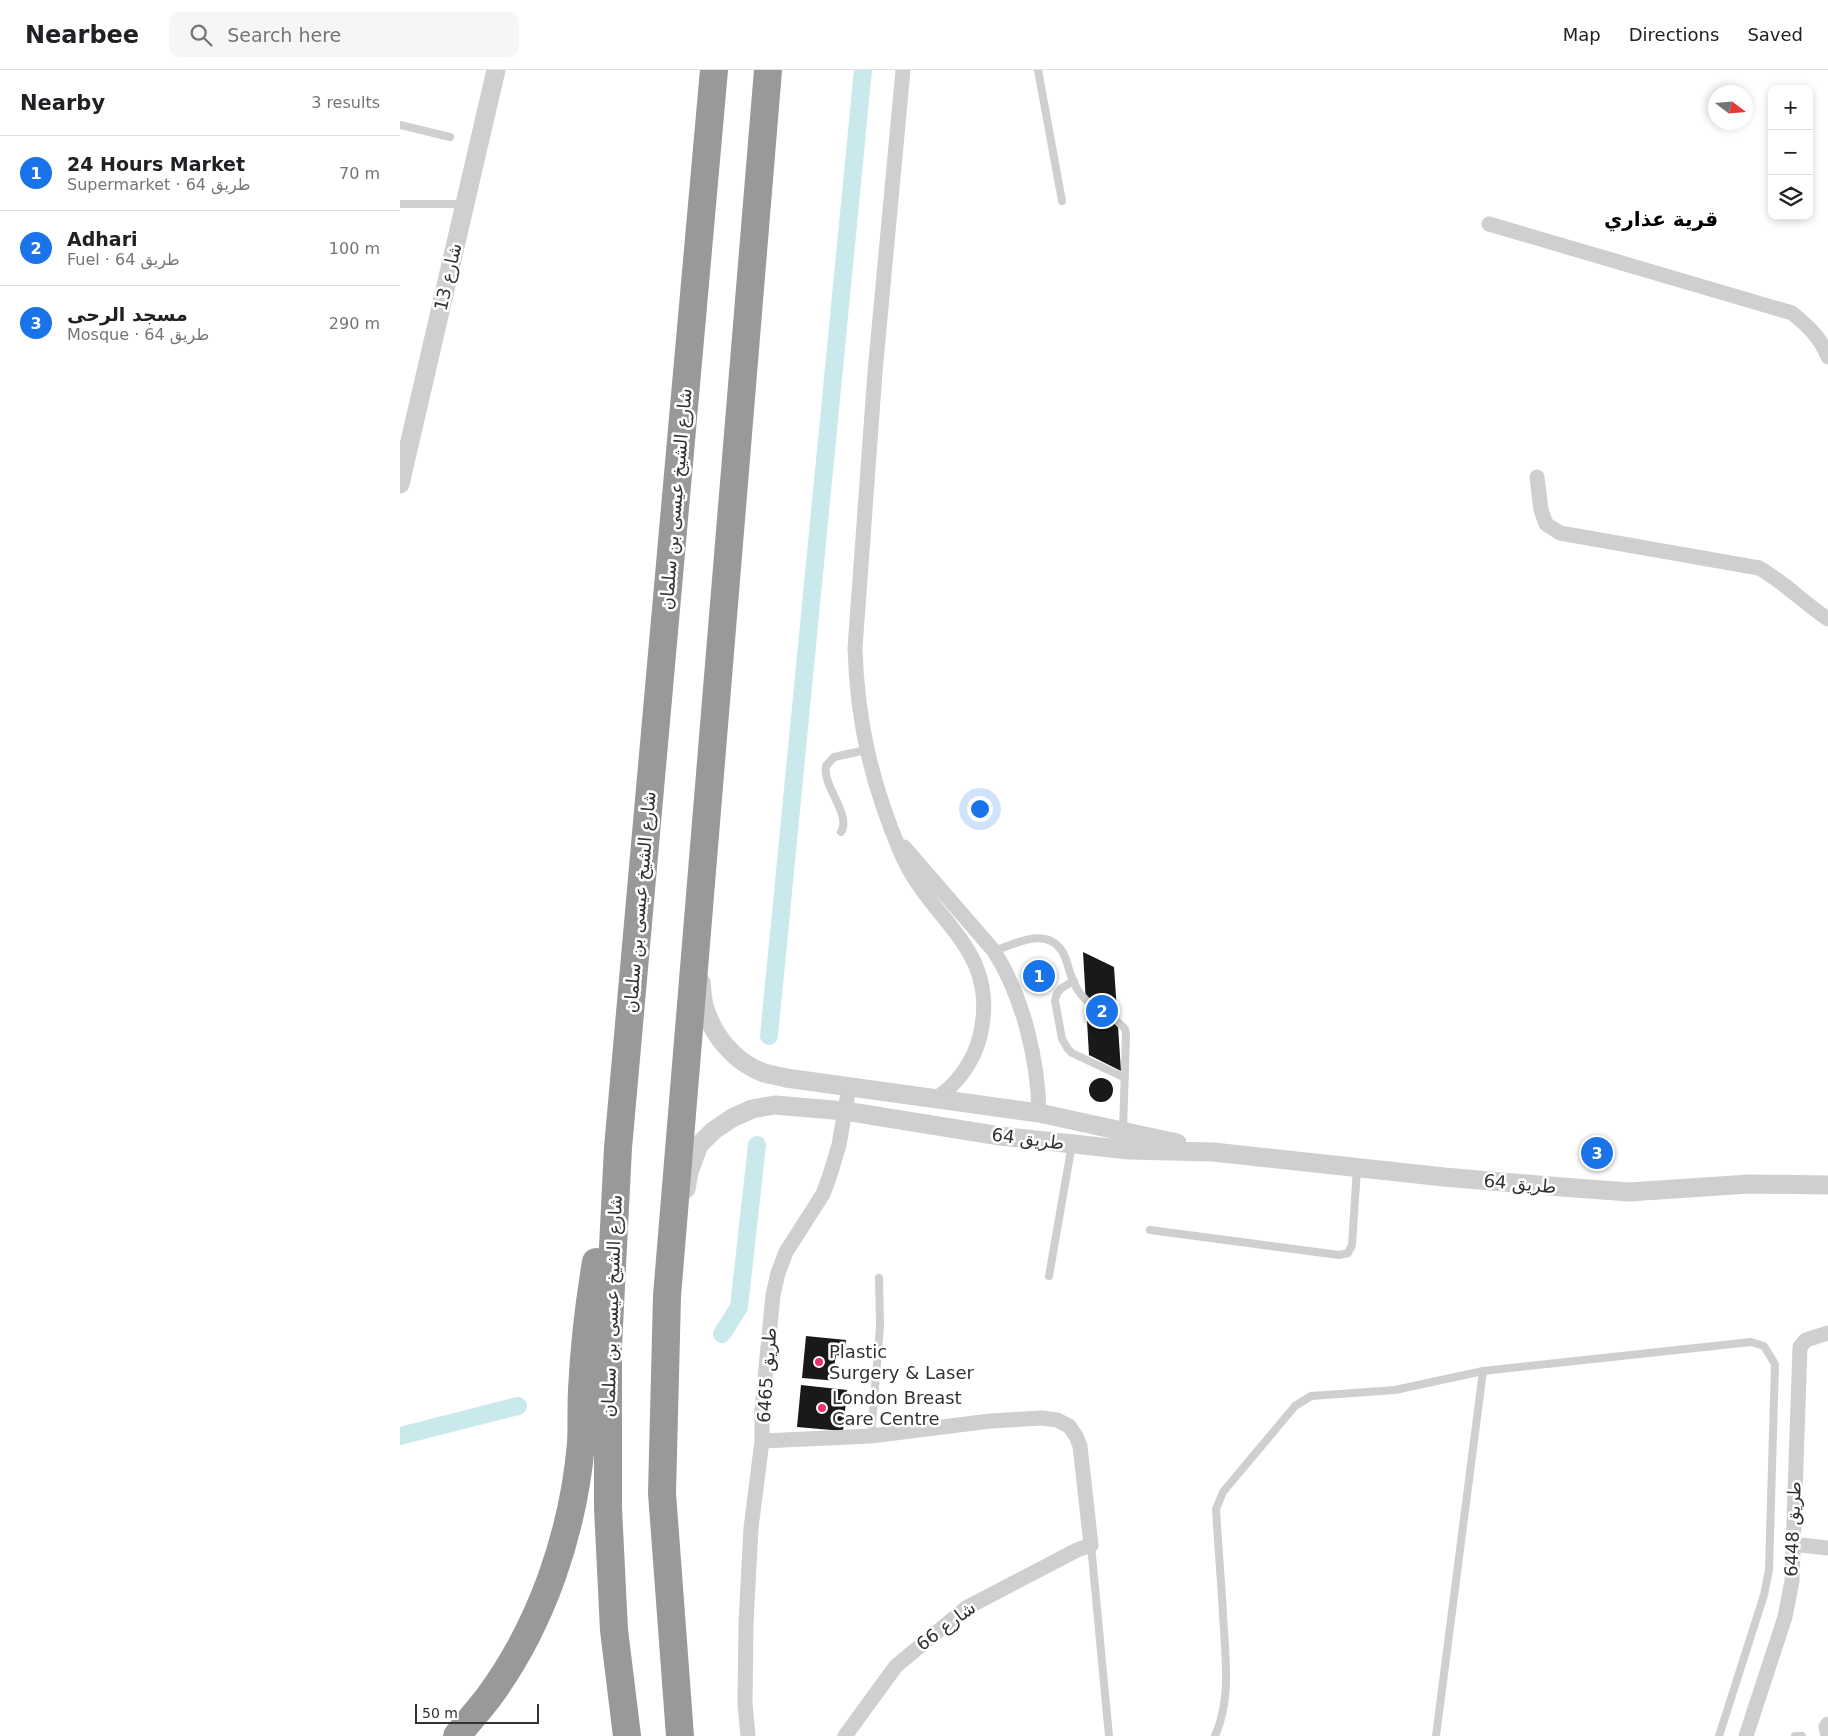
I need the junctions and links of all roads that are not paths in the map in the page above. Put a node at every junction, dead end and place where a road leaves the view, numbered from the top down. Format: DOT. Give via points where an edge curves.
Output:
graph roads {
  1 [pos="496,70"];
  2 [pos="714,70"];
  3 [pos="768,70"];
  4 [pos="903,70"];
  5 [pos="1038,70"];
  6 [pos="400,126"];
  7 [pos="450,137"];
  8 [pos="1062,201"];
  9 [pos="400,204"];
  10 [pos="465,204"];
  11 [pos="1489,224"];
  12 [pos="1828,357"];
  13 [pos="1537,477"];
  14 [pos="400,484"];
  15 [pos="1828,619"];
  16 [pos="866,750"];
  17 [pos="841,832"];
  18 [pos="895,836"];
  19 [pos="696,925"];
  20 [pos="994,951"];
  21 [pos="974,959"];
  22 [pos="1074,981"];
  23 [pos="1086,1000"];
  24 [pos="1118,1022"];
  25 [pos="1125,1078"];
  26 [pos="849,1087"];
  27 [pos="935,1099"];
  28 [pos="845,1111"];
  29 [pos="1039,1113"];
  30 [pos="1123,1130"];
  31 [pos="1037,1140"];
  32 [pos="1072,1144"];
  33 [pos="618,1148"];
  34 [pos="1213,1152"];
  35 [pos="1358,1167"];
  36 [pos="1828,1185"];
  37 [pos="1150,1230"];
  38 [pos="1049,1276"];
  39 [pos="879,1278"];
  40 [pos="667,1296"];
  41 [pos="1828,1333"];
  42 [pos="1483,1371"];
  43 [pos="871,1436"];
  44 [pos="762,1441"];
  45 [pos="1792,1544"];
  46 [pos="1084,1548"];
  47 [pos="1828,1548"];
  48 [pos="489,1697"];
  49 [pos="1828,1724"];
  50 [pos="1828,1734"];
  51 [pos="457,1736"];
  52 [pos="468,1736"];
  53 [pos="627,1736"];
  54 [pos="680,1736"];
  55 [pos="748,1736"];
  56 [pos="845,1736"];
  57 [pos="1108,1736"];
  58 [pos="1215,1736"];
  59 [pos="1436,1736"];
  60 [pos="1720,1736"];
  61 [pos="1746,1736"];
  62 [pos="1795,1736"];
  63 [pos="1802,1736"];
  1 -- 10 [label="street, شارع 13"];
  2 -- 33 [label="highway, شارع الشيخ عيسى بن سلمان"];
  3 -- 19 [label="highway"];
  4 -- 16 [label="street" via="875,372 855,648 856,682"];
  5 -- 8 [label="lane"];
  6 -- 7 [label="lane"];
  9 -- 10 [label="lane"];
  10 -- 14 [label="street, شارع 13"];
  11 -- 12 [label="street" via="1792,313 1824,344"];
  13 -- 15 [label="street" via="1546,524 1560,533 1760,568"];
  16 -- 17 [label="lane" via="834,757 826,766 826,777 844,823"];
  16 -- 18 [label="street"];
  18 -- 20 [label="street"];
  18 -- 21 [label="street" via="909,869"];
  19 -- 26 [label="street, طريق 64" via="703,1004 711,1026 725,1046 742,1062 764,1073"];
  19 -- 40 [label="highway"];
  20 -- 21 [label="street"];
  20 -- 22 [label="lane" via="1031,938 1049,940 1062,952"];
  20 -- 29 [label="street" via="1003,965 1024,1019 1036,1074"];
  21 -- 27 [label="street" via="980,973 984,1005 978,1044 957,1080"];
  22 -- 23 [label="lane"];
  22 -- 25 [label="lane" via="1055,996 1064,1044 1072,1053"];
  24 -- 25 [label="lane" via="1126,1034"];
  25 -- 30 [label="lane"];
  26 -- 27 [label="street, طريق 64"];
  26 -- 28 [label="street, طريق 6465"];
  27 -- 29 [label="street, طريق 64"];
  28 -- 31 [label="street, طريق 64"];
  28 -- 40 [label="street, طريق 64" via="775,1105 752,1109 732,1118 699,1145 689,1172"];
  28 -- 44 [label="street, طريق 6465" via="826,1186 786,1252 778,1273 762,1409"];
  29 -- 30 [label="street, طريق 64"];
  29 -- 31 [label="street"];
  30 -- 34 [label="street, طريق 64"];
  31 -- 32 [label="street, طريق 64"];
  32 -- 34 [label="street, طريق 64" via="1129,1150"];
  32 -- 38 [label="lane"];
  33 -- 48 [label="highway" via="588,1328 581,1443 574,1497 542,1602 518,1651"];
  33 -- 53 [label="highway, شارع الشيخ عيسى بن سلمان" via="608,1346 608,1508 614,1630"];
  34 -- 35 [label="street, طريق 64"];
  35 -- 36 [label="street, طريق 64" via="1629,1192 1749,1184"];
  35 -- 37 [label="lane" via="1352,1245 1348,1253 1339,1255"];
  39 -- 43 [label="lane" via="880,1327"];
  40 -- 54 [label="highway" via="662,1493"];
  41 -- 45 [label="street, طريق 6448" via="1806,1340 1800,1347"];
  42 -- 58 [label="lane" via="1395,1390 1311,1396 1295,1406 1223,1492 1216,1510 1227,1676 1225,1705"];
  42 -- 59 [label="lane"];
  42 -- 60 [label="lane" via="1750,1342 1764,1346 1775,1364 1769,1570"];
  43 -- 44 [label="street, طريق 6465"];
  43 -- 46 [label="street, طريق 6465" via="1042,1418 1069,1426 1080,1446"];
  44 -- 55 [label="street" via="751,1528 747,1604 745,1704"];
  45 -- 47 [label="street"];
  45 -- 61 [label="street, طريق 6448" via="1792,1581 1785,1617"];
  46 -- 56 [label="street, شارع 66" via="966,1608 896,1666"];
  46 -- 57 [label="lane"];
  48 -- 51 [label="highway"];
  48 -- 52 [label="highway"];
  49 -- 50 [label="street"];
  62 -- 63 [label="lane"];
}
